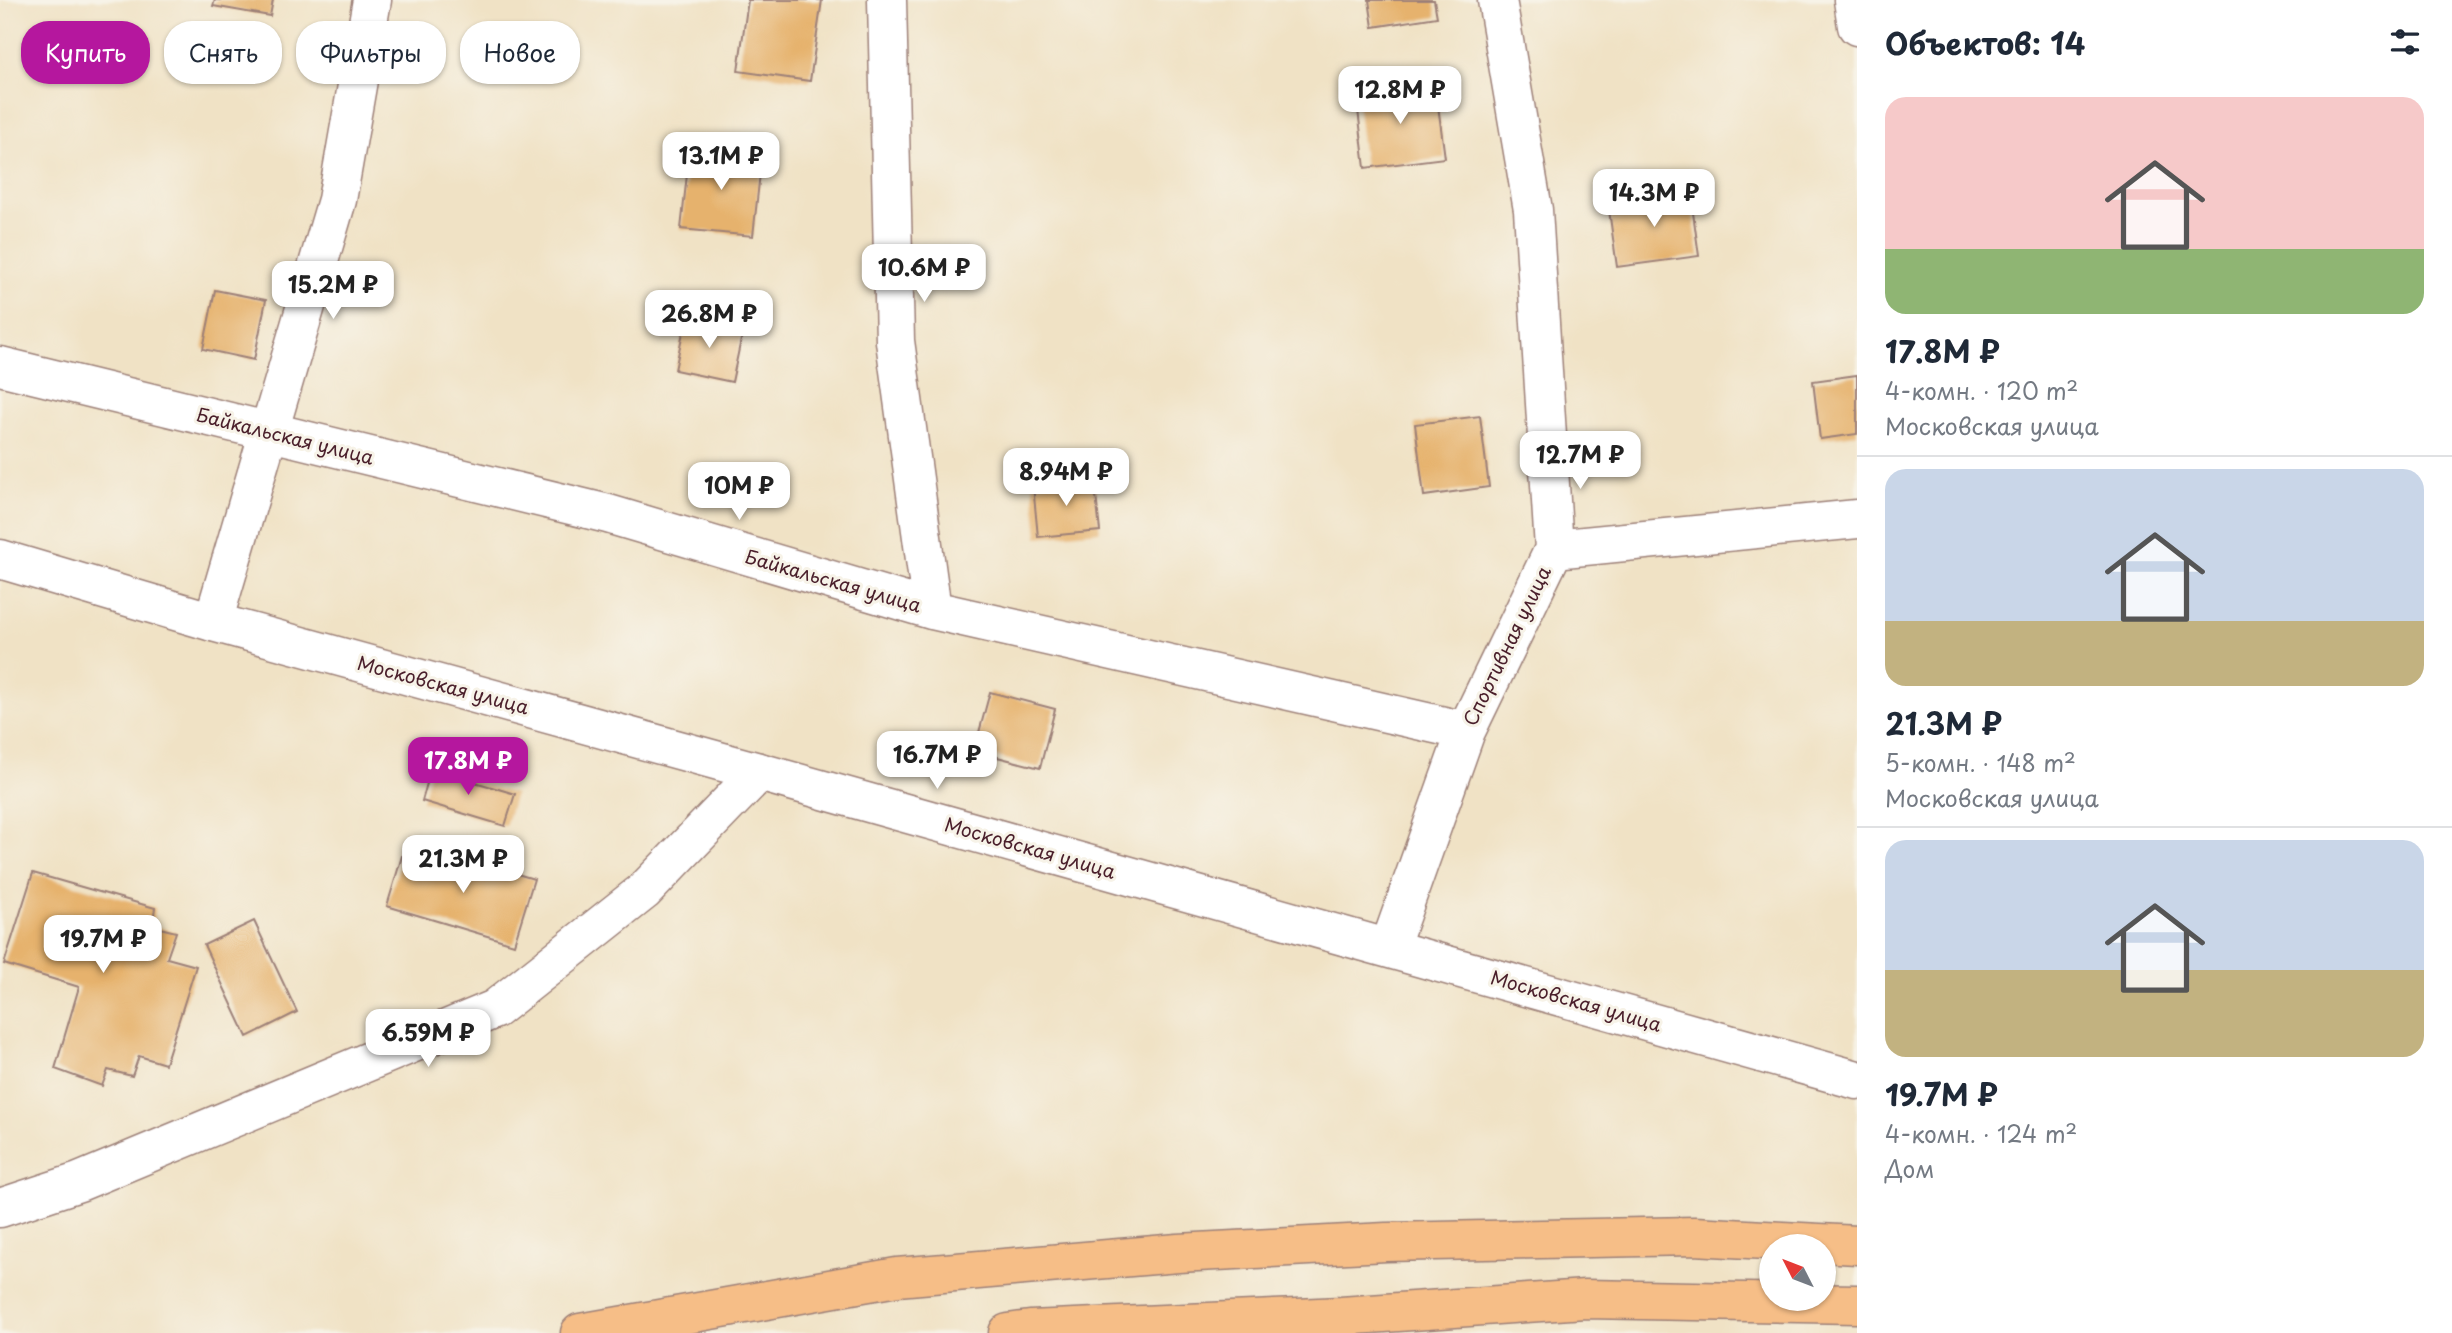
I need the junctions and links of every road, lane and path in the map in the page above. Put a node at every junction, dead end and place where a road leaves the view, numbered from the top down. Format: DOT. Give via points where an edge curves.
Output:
graph roads {
  1 [pos="372,0"];
  2 [pos="887,0"];
  3 [pos="1497,0"];
  4 [pos="1853,0"];
  5 [pos="1857,26"];
  6 [pos="0,366"];
  7 [pos="270,432"];
  8 [pos="1857,519"];
  9 [pos="1554,549"];
  10 [pos="0,559"];
  11 [pos="932,610"];
  12 [pos="213,622"];
  13 [pos="1466,731"];
  14 [pos="759,772"];
  15 [pos="1389,948"];
  16 [pos="1857,1080"];
  17 [pos="0,1208"];
  18 [pos="1857,1245"];
  19 [pos="1857,1304"];
  20 [pos="580,1333"];
  21 [pos="1008,1333"];
  1 -- 7 [label="street" via="337,200"];
  2 -- 11 [label="street" via="895,341"];
  3 -- 9 [label="street, Спортивная улица" via="1533,210"];
  4 -- 5 [label="street"];
  6 -- 7 [label="street, Байкальская улица"];
  7 -- 11 [label="street, Байкальская улица" via="608,514"];
  7 -- 12 [label="street"];
  8 -- 9 [label="street"];
  9 -- 13 [label="street, Спортивная улица"];
  10 -- 12 [label="street, Московская улица"];
  11 -- 13 [label="street, Байкальская улица"];
  12 -- 14 [label="street, Московская улица"];
  13 -- 15 [label="street, Спортивная улица"];
  14 -- 15 [label="street, Московская улица"];
  14 -- 17 [label="street" via="644,891 495,1009 79,1182"];
  15 -- 16 [label="street, Московская улица"];
  18 -- 20 [label="highway" via="1694,1236 1385,1242 1178,1253 897,1277"];
  19 -- 21 [label="highway" via="1585,1299"];
}
